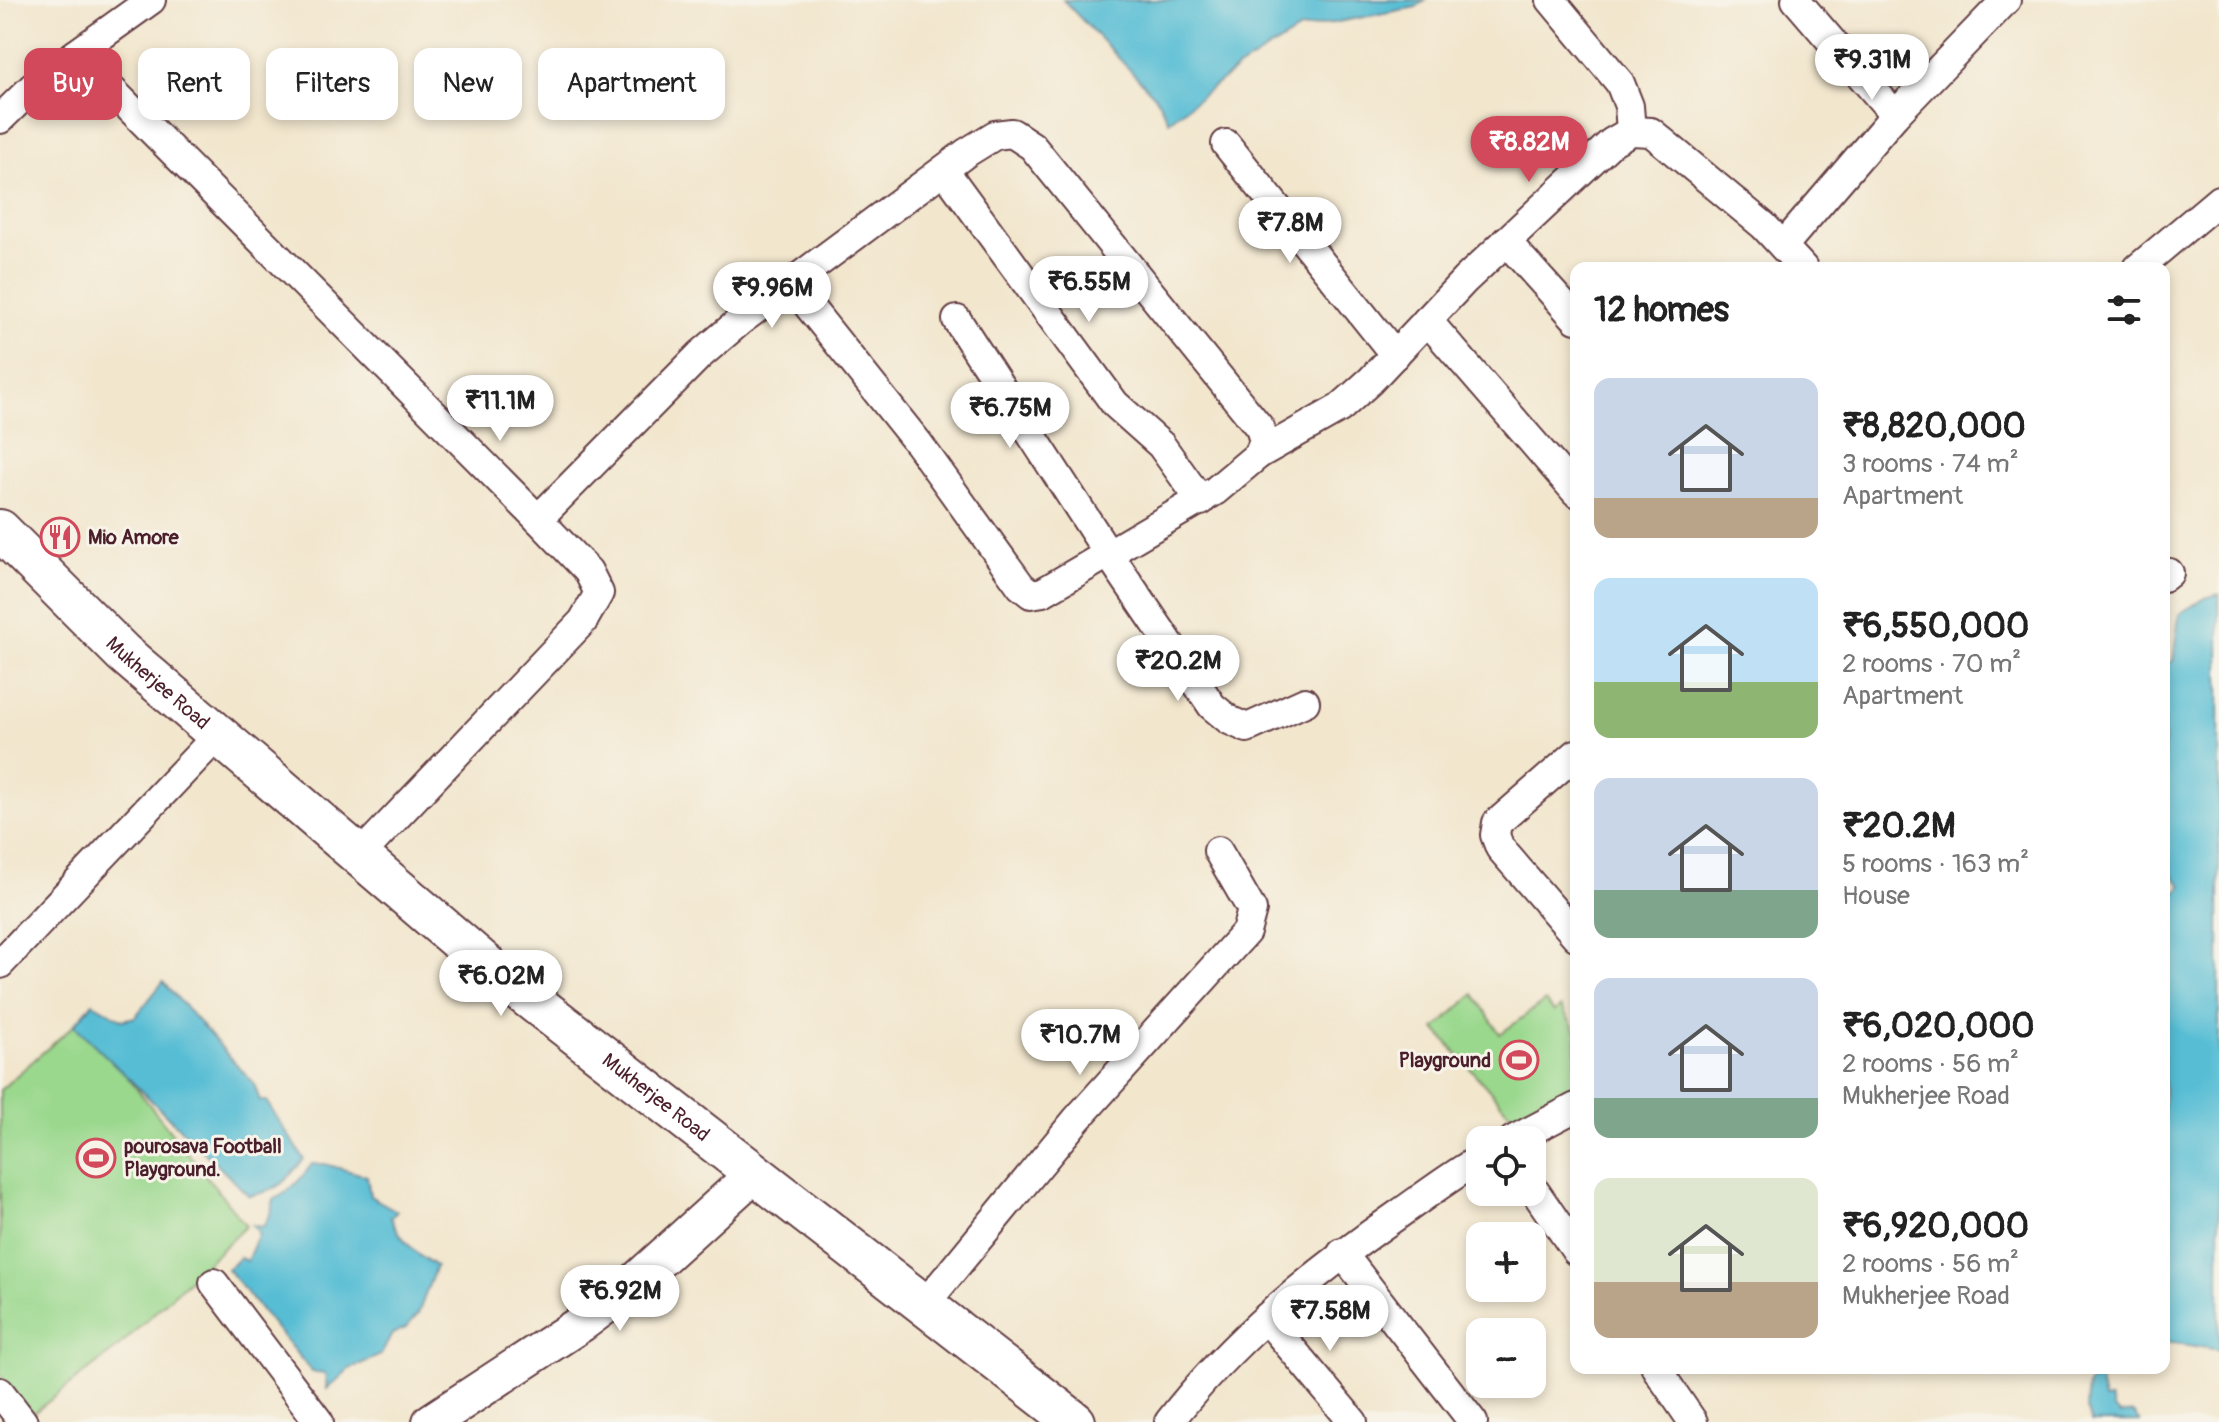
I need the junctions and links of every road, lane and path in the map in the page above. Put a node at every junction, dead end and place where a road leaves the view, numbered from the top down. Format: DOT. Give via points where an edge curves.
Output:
graph roads {
  1 [pos="151,0"];
  2 [pos="1551,0"];
  3 [pos="1796,0"];
  4 [pos="2006,0"];
  5 [pos="84,48"];
  6 [pos="24,96"];
  7 [pos="122,100"];
  8 [pos="1895,115"];
  9 [pos="0,119"];
  10 [pos="1631,131"];
  11 [pos="1226,144"];
  12 [pos="944,170"];
  13 [pos="2219,200"];
  14 [pos="1506,241"];
  15 [pos="1783,246"];
  16 [pos="1798,262"];
  17 [pos="2145,262"];
  18 [pos="791,284"];
  19 [pos="1570,312"];
  20 [pos="957,320"];
  21 [pos="1427,320"];
  22 [pos="1395,355"];
  23 [pos="1259,454"];
  24 [pos="1570,485"];
  25 [pos="1201,501"];
  26 [pos="538,519"];
  27 [pos="0,530"];
  28 [pos="1108,553"];
  29 [pos="1305,702"];
  30 [pos="218,735"];
  31 [pos="1570,759"];
  32 [pos="1218,851"];
  33 [pos="359,856"];
  34 [pos="1570,929"];
  35 [pos="0,964"];
  36 [pos="1570,1110"];
  37 [pos="1540,1126"];
  38 [pos="1466,1169"];
  39 [pos="754,1174"];
  40 [pos="1545,1206"];
  41 [pos="1570,1242"];
  42 [pos="1342,1253"];
  43 [pos="214,1283"];
  44 [pos="924,1305"];
  45 [pos="1266,1318"];
  46 [pos="1660,1374"];
  47 [pos="0,1392"];
  48 [pos="23,1422"];
  49 [pos="319,1422"];
  50 [pos="431,1422"];
  51 [pos="1075,1422"];
  52 [pos="1169,1422"];
  53 [pos="1353,1422"];
  54 [pos="1473,1422"];
  55 [pos="1693,1422"];
  1 -- 5 [label="street"];
  2 -- 10 [label="street" via="1620,83"];
  3 -- 8 [label="street"];
  4 -- 8 [label="street"];
  6 -- 9 [label="street"];
  7 -- 26 [label="street"];
  8 -- 15 [label="street"];
  10 -- 14 [label="street" via="1612,142"];
  10 -- 15 [label="street" via="1651,132"];
  11 -- 22 [label="street"];
  12 -- 18 [label="street"];
  12 -- 23 [label="street" via="995,135 1012,133 1032,146 1260,428 1264,441"];
  12 -- 25 [label="street" via="1115,404 1161,445"];
  13 -- 17 [label="street"];
  14 -- 19 [label="street"];
  14 -- 21 [label="street"];
  15 -- 16 [label="street"];
  18 -- 26 [label="street" via="700,355"];
  18 -- 28 [label="street" via="918,443 1021,586 1031,594 1043,592"];
  20 -- 28 [label="street"];
  21 -- 22 [label="street"];
  21 -- 24 [label="street"];
  22 -- 23 [label="street" via="1340,408"];
  23 -- 25 [label="street"];
  25 -- 28 [label="street"];
  26 -- 33 [label="street" via="588,571 599,593 583,621"];
  27 -- 30 [label="main road, Mukherjee Road" via="123,653"];
  28 -- 29 [label="street" via="1212,706 1229,720 1247,728"];
  30 -- 33 [label="main road, Mukherjee Road"];
  30 -- 35 [label="street"];
  31 -- 34 [label="street" via="1497,823 1495,835 1500,848"];
  32 -- 44 [label="street" via="1252,910 1246,932 1077,1119"];
  33 -- 39 [label="main road, Mukherjee Road" via="490,968"];
  36 -- 37 [label="street"];
  38 -- 42 [label="street"];
  39 -- 44 [label="main road, Mukherjee Road"];
  39 -- 50 [label="street" via="625,1291"];
  40 -- 41 [label="street"];
  42 -- 45 [label="street"];
  42 -- 54 [label="street"];
  43 -- 49 [label="street"];
  44 -- 51 [label="main road, Mukherjee Road"];
  45 -- 52 [label="street" via="1195,1388"];
  45 -- 53 [label="street"];
  46 -- 55 [label="street"];
  47 -- 48 [label="street"];
}
